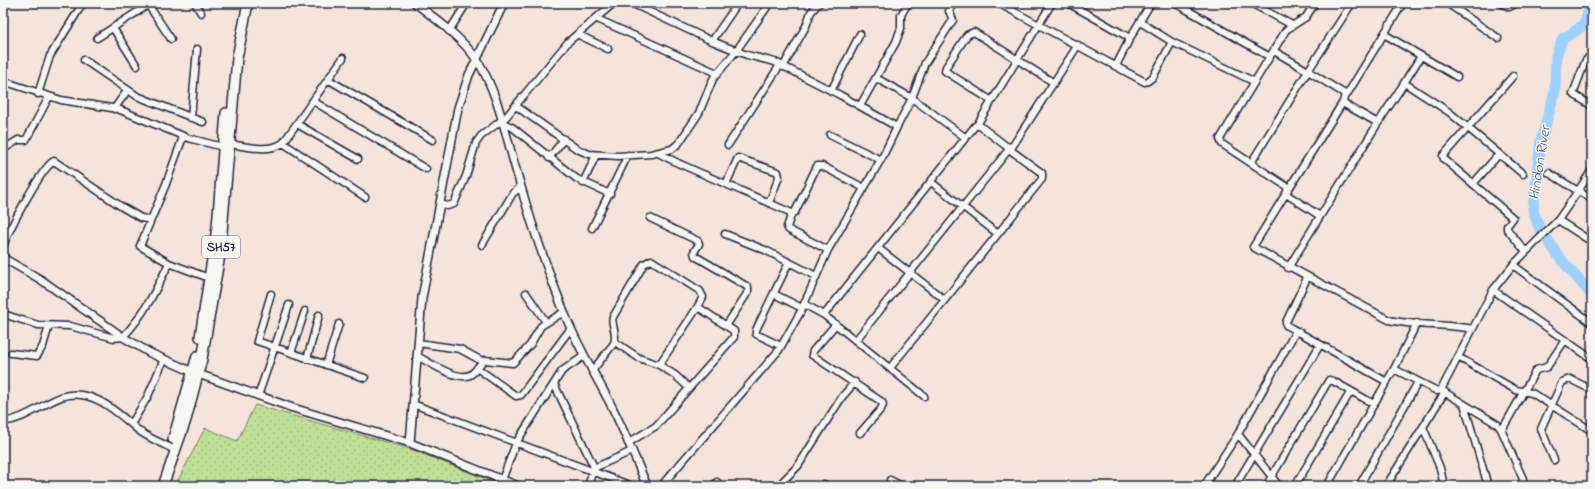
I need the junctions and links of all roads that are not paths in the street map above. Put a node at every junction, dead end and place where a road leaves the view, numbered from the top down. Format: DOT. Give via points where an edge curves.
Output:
graph roads {
  1 [pos="83,3"];
  2 [pos="195,3"];
  3 [pos="242,3"];
  4 [pos="248,3"];
  5 [pos="415,3"];
  6 [pos="467,3"];
  7 [pos="504,3"];
  8 [pos="614,3"];
  9 [pos="631,3"];
  10 [pos="738,3"];
  11 [pos="770,3"];
  12 [pos="819,3"];
  13 [pos="908,3"];
  14 [pos="954,3"];
  15 [pos="998,3"];
  16 [pos="1052,3"];
  17 [pos="1068,3"];
  18 [pos="1151,3"];
  19 [pos="1175,3"];
  20 [pos="1251,3"];
  21 [pos="1316,3"];
  22 [pos="1352,3"];
  23 [pos="1403,3"];
  24 [pos="1447,3"];
  25 [pos="1502,3"];
  26 [pos="1517,3"];
  27 [pos="149,4"];
  28 [pos="1077,5"];
  29 [pos="201,13"];
  30 [pos="595,18"];
  31 [pos="1140,22"];
  32 [pos="1040,25"];
  33 [pos="1292,25"];
  34 [pos="113,28"];
  35 [pos="449,31"];
  36 [pos="577,34"];
  37 [pos="860,34"];
  38 [pos="1384,34"];
  39 [pos="97,38"];
  40 [pos="1130,38"];
  41 [pos="1498,38"];
  42 [pos="171,39"];
  43 [pos="712,41"];
  44 [pos="1172,42"];
  45 [pos="1078,45"];
  46 [pos="197,49"];
  47 [pos="608,49"];
  48 [pos="736,51"];
  49 [pos="1592,51"];
  50 [pos="1272,54"];
  51 [pos="1420,56"];
  52 [pos="343,58"];
  53 [pos="477,59"];
  54 [pos="1590,59"];
  55 [pos="84,60"];
  56 [pos="1018,61"];
  57 [pos="136,66"];
  58 [pos="782,66"];
  59 [pos="1116,66"];
  60 [pos="1308,71"];
  61 [pos="717,73"];
  62 [pos="1513,76"];
  63 [pos="1457,77"];
  64 [pos="876,78"];
  65 [pos="329,80"];
  66 [pos="3,82"];
  67 [pos="1255,82"];
  68 [pos="1054,83"];
  69 [pos="1404,83"];
  70 [pos="127,91"];
  71 [pos="831,91"];
  72 [pos="38,94"];
  73 [pos="1346,96"];
  74 [pos="49,97"];
  75 [pos="912,98"];
  76 [pos="313,101"];
  77 [pos="992,101"];
  78 [pos="1343,102"];
  79 [pos="516,106"];
  80 [pos="860,106"];
  81 [pos="1592,106"];
  82 [pos="114,109"];
  83 [pos="191,118"];
  84 [pos="202,122"];
  85 [pos="503,122"];
  86 [pos="1378,123"];
  87 [pos="297,124"];
  88 [pos="977,125"];
  89 [pos="897,127"];
  90 [pos="1468,128"];
  91 [pos="830,135"];
  92 [pos="183,137"];
  93 [pos="966,138"];
  94 [pos="564,139"];
  95 [pos="433,140"];
  96 [pos="283,143"];
  97 [pos="728,145"];
  98 [pos="3,147"];
  99 [pos="227,147"];
  100 [pos="1010,148"];
  101 [pos="658,152"];
  102 [pos="1499,154"];
  103 [pos="596,155"];
  104 [pos="628,156"];
  105 [pos="549,158"];
  106 [pos="358,159"];
  107 [pos="881,160"];
  108 [pos="1251,163"];
  109 [pos="426,169"];
  110 [pos="1592,170"];
  111 [pos="1549,173"];
  112 [pos="1523,174"];
  113 [pos="931,182"];
  114 [pos="583,183"];
  115 [pos="726,184"];
  116 [pos="1473,184"];
  117 [pos="521,187"];
  118 [pos="864,188"];
  119 [pos="1578,191"];
  120 [pos="1287,192"];
  121 [pos="610,194"];
  122 [pos="365,197"];
  123 [pos="1592,199"];
  124 [pos="769,203"];
  125 [pos="440,204"];
  126 [pos="964,207"];
  127 [pos="792,213"];
  128 [pos="1320,216"];
  129 [pos="650,218"];
  130 [pos="151,220"];
  131 [pos="1558,220"];
  132 [pos="592,228"];
  133 [pos="726,234"];
  134 [pos="998,234"];
  135 [pos="1592,242"];
  136 [pos="482,245"];
  137 [pos="3,247"];
  138 [pos="878,248"];
  139 [pos="828,250"];
  140 [pos="1526,252"];
  141 [pos="3,258"];
  142 [pos="789,262"];
  143 [pos="169,263"];
  144 [pos="1514,265"];
  145 [pos="1288,268"];
  146 [pos="911,274"];
  147 [pos="816,276"];
  148 [pos="209,278"];
  149 [pos="1307,278"];
  150 [pos="1493,290"];
  151 [pos="526,293"];
  152 [pos="271,294"];
  153 [pos="774,294"];
  154 [pos="945,300"];
  155 [pos="289,305"];
  156 [pos="803,306"];
  157 [pos="697,308"];
  158 [pos="305,310"];
  159 [pos="564,312"];
  160 [pos="3,314"];
  161 [pos="319,315"];
  162 [pos="824,315"];
  163 [pos="546,322"];
  164 [pos="1417,323"];
  165 [pos="1592,323"];
  166 [pos="339,324"];
  167 [pos="836,324"];
  168 [pos="49,326"];
  169 [pos="726,326"];
  170 [pos="571,328"];
  171 [pos="1473,329"];
  172 [pos="1296,331"];
  173 [pos="123,337"];
  174 [pos="856,340"];
  175 [pos="1565,340"];
  176 [pos="418,343"];
  177 [pos="614,343"];
  178 [pos="1320,345"];
  179 [pos="781,346"];
  180 [pos="274,348"];
  181 [pos="11,353"];
  182 [pos="290,353"];
  183 [pos="417,356"];
  184 [pos="584,356"];
  185 [pos="1458,358"];
  186 [pos="164,359"];
  187 [pos="307,359"];
  188 [pos="1592,359"];
  189 [pos="482,361"];
  190 [pos="326,365"];
  191 [pos="659,365"];
  192 [pos="477,368"];
  193 [pos="890,368"];
  194 [pos="1394,369"];
  195 [pos="592,371"];
  196 [pos="196,373"];
  197 [pos="365,378"];
  198 [pos="855,382"];
  199 [pos="1387,382"];
  200 [pos="1418,382"];
  201 [pos="554,384"];
  202 [pos="689,388"];
  203 [pos="1592,390"];
  204 [pos="1351,391"];
  205 [pos="1443,391"];
  206 [pos="1524,392"];
  207 [pos="258,396"];
  208 [pos="924,396"];
  209 [pos="413,404"];
  210 [pos="1374,404"];
  211 [pos="1464,404"];
  212 [pos="1551,404"];
  213 [pos="3,422"];
  214 [pos="132,423"];
  215 [pos="1423,427"];
  216 [pos="1502,430"];
  217 [pos="1592,431"];
  218 [pos="860,433"];
  219 [pos="1238,434"];
  220 [pos="410,443"];
  221 [pos="516,443"];
  222 [pos="628,443"];
  223 [pos="171,448"];
  224 [pos="632,452"];
  225 [pos="1255,454"];
  226 [pos="1554,460"];
  227 [pos="594,470"];
  228 [pos="1272,476"];
  229 [pos="502,480"];
  230 [pos="890,480"];
  231 [pos="157,486"];
  232 [pos="163,486"];
  233 [pos="518,486"];
  234 [pos="588,486"];
  235 [pos="632,486"];
  236 [pos="647,486"];
  237 [pos="661,486"];
  238 [pos="778,486"];
  239 [pos="902,486"];
  240 [pos="1204,486"];
  241 [pos="1235,486"];
  242 [pos="1266,486"];
  243 [pos="1279,486"];
  244 [pos="1295,486"];
  245 [pos="1327,486"];
  246 [pos="1360,486"];
  247 [pos="1386,486"];
  248 [pos="1444,486"];
  249 [pos="1488,486"];
  250 [pos="1522,486"];
  1 -- 72 [label="street" via="50,56"];
  2 -- 29 [label="street"];
  3 -- 99 [label="main road, SH57" via="232,58"];
  4 -- 99 [label="main road, SH57" via="237,58"];
  5 -- 35 [label="street"];
  6 -- 35 [label="street"];
  7 -- 53 [label="street"];
  8 -- 30 [label="street"];
  9 -- 43 [label="street"];
  10 -- 43 [label="street"];
  11 -- 48 [label="street"];
  12 -- 58 [label="street" via="811,12 806,26"];
  13 -- 64 [label="street" via="901,15 901,28 896,42"];
  14 -- 75 [label="street" via="949,11 953,20 925,63"];
  15 -- 32 [label="street"];
  16 -- 32 [label="street"];
  17 -- 28 [label="street"];
  18 -- 31 [label="street"];
  19 -- 50 [label="street"];
  20 -- 33 [label="street"];
  21 -- 33 [label="street" via="1306,17"];
  22 -- 60 [label="street"];
  23 -- 38 [label="street"];
  24 -- 41 [label="street"];
  25 -- 26 [label="street" via="1509,7"];
  27 -- 34 [label="street"];
  27 -- 42 [label="street"];
  28 -- 40 [label="street"];
  30 -- 36 [label="street"];
  30 -- 61 [label="street"];
  31 -- 40 [label="street"];
  31 -- 44 [label="street"];
  32 -- 45 [label="street"];
  32 -- 56 [label="street"];
  33 -- 50 [label="street" via="1286,30"];
  34 -- 39 [label="street"];
  34 -- 57 [label="street"];
  35 -- 53 [label="street"];
  36 -- 47 [label="street"];
  36 -- 79 [label="street"];
  37 -- 71 [label="street"];
  38 -- 51 [label="street"];
  38 -- 73 [label="street"];
  40 -- 59 [label="street"];
  43 -- 48 [label="street"];
  44 -- 59 [label="street" via="1148,81 1145,82"];
  44 -- 67 [label="street"];
  45 -- 59 [label="street"];
  45 -- 68 [label="street"];
  46 -- 83 [label="street"];
  48 -- 58 [label="street"];
  48 -- 61 [label="street"];
  49 -- 54 [label="street"];
  50 -- 60 [label="street"];
  50 -- 67 [label="street"];
  51 -- 63 [label="street"];
  51 -- 69 [label="street"];
  52 -- 65 [label="street"];
  53 -- 85 [label="street"];
  53 -- 125 [label="street" via="458,108"];
  54 -- 81 [label="street" via="1573,94"];
  55 -- 70 [label="street" via="100,69"];
  56 -- 68 [label="street"];
  56 -- 77 [label="street"];
  56 -- 77 [label="street" via="974,32 966,35 945,71"];
  58 -- 71 [label="street"];
  58 -- 97 [label="street"];
  60 -- 73 [label="street" via="1344,92"];
  60 -- 108 [label="street"];
  61 -- 101 [label="street" via="699,113 679,143"];
  62 -- 90 [label="street"];
  64 -- 75 [label="street"];
  64 -- 80 [label="street"];
  65 -- 76 [label="street"];
  65 -- 95 [label="street"];
  66 -- 72 [label="street"];
  67 -- 108 [label="street" via="1220,139 1222,144"];
  68 -- 100 [label="street"];
  69 -- 86 [label="street"];
  69 -- 90 [label="street" via="1449,112"];
  70 -- 82 [label="street"];
  70 -- 83 [label="street"];
  71 -- 80 [label="street"];
  72 -- 74 [label="street"];
  73 -- 78 [label="street"];
  74 -- 82 [label="street"];
  74 -- 98 [label="street" via="26,140 18,140 8,147"];
  75 -- 89 [label="street"];
  75 -- 93 [label="street"];
  76 -- 87 [label="street"];
  76 -- 109 [label="street"];
  77 -- 88 [label="street"];
  78 -- 86 [label="street"];
  78 -- 120 [label="street"];
  79 -- 85 [label="street"];
  79 -- 94 [label="street"];
  80 -- 89 [label="street"];
  82 -- 92 [label="street"];
  83 -- 84 [label="street"];
  85 -- 105 [label="street"];
  85 -- 117 [label="street"];
  85 -- 125 [label="street" via="490,129 476,143 454,204"];
  86 -- 128 [label="street"];
  87 -- 96 [label="street"];
  87 -- 106 [label="street"];
  88 -- 93 [label="street"];
  88 -- 100 [label="street"];
  89 -- 107 [label="street"];
  90 -- 102 [label="street"];
  90 -- 116 [label="street" via="1444,159"];
  91 -- 107 [label="street"];
  92 -- 99 [label="street"];
  92 -- 130 [label="street"];
  93 -- 113 [label="street"];
  94 -- 103 [label="street" via="577,149"];
  94 -- 105 [label="street"];
  96 -- 99 [label="street" via="279,146 261,148"];
  96 -- 122 [label="street"];
  99 -- 148 [label="main road, SH57"];
  99 -- 196 [label="main road, SH57" via="220,255"];
  100 -- 126 [label="street"];
  100 -- 134 [label="street" via="1042,173 1042,176"];
  101 -- 104 [label="street"];
  101 -- 115 [label="street"];
  102 -- 112 [label="street"];
  102 -- 116 [label="street"];
  103 -- 104 [label="street"];
  103 -- 114 [label="street"];
  104 -- 121 [label="street"];
  105 -- 114 [label="street"];
  107 -- 118 [label="street"];
  108 -- 120 [label="street"];
  110 -- 119 [label="street"];
  111 -- 119 [label="street"];
  113 -- 126 [label="street"];
  113 -- 138 [label="street"];
  114 -- 121 [label="street"];
  115 -- 124 [label="street"];
  115 -- 124 [label="street" via="738,158 778,172 779,177"];
  116 -- 140 [label="street" via="1513,218 1507,229"];
  117 -- 136 [label="street" via="513,193"];
  117 -- 159 [label="street"];
  118 -- 127 [label="street" via="822,166 817,166 795,212"];
  118 -- 139 [label="street"];
  119 -- 123 [label="street"];
  119 -- 131 [label="street"];
  120 -- 128 [label="street"];
  120 -- 145 [label="street" via="1253,248"];
  121 -- 132 [label="street"];
  124 -- 127 [label="street"];
  125 -- 176 [label="street" via="422,298"];
  126 -- 134 [label="street"];
  126 -- 146 [label="street"];
  127 -- 139 [label="street" via="788,230"];
  128 -- 145 [label="street"];
  129 -- 169 [label="street" via="698,240 695,256 748,287 748,292"];
  130 -- 137 [label="street" via="141,218 122,207 54,161 45,170 15,218"];
  130 -- 143 [label="street" via="140,246"];
  131 -- 135 [label="street"];
  131 -- 140 [label="street"];
  133 -- 142 [label="street"];
  134 -- 154 [label="street"];
  138 -- 146 [label="street"];
  138 -- 162 [label="street"];
  139 -- 147 [label="street"];
  140 -- 144 [label="street"];
  141 -- 173 [label="street" via="40,279"];
  142 -- 147 [label="street"];
  142 -- 153 [label="street"];
  143 -- 148 [label="street"];
  143 -- 173 [label="street" via="150,303"];
  144 -- 150 [label="street"];
  144 -- 165 [label="street"];
  145 -- 149 [label="street"];
  146 -- 154 [label="street"];
  146 -- 174 [label="street"];
  147 -- 156 [label="street"];
  148 -- 196 [label="main road, SH57"];
  149 -- 164 [label="street" via="1389,320"];
  149 -- 172 [label="street" via="1286,322 1288,327"];
  150 -- 171 [label="street"];
  150 -- 175 [label="street"];
  151 -- 163 [label="street"];
  152 -- 180 [label="street" via="256,339"];
  153 -- 156 [label="street"];
  153 -- 179 [label="street" via="756,332"];
  154 -- 193 [label="street"];
  155 -- 180 [label="street"];
  156 -- 162 [label="street"];
  156 -- 179 [label="street"];
  157 -- 169 [label="street"];
  157 -- 177 [label="street" via="703,297 700,291 651,260 648,261 613,317 617,336"];
  157 -- 191 [label="street"];
  158 -- 182 [label="street"];
  159 -- 163 [label="street"];
  159 -- 170 [label="street"];
  160 -- 168 [label="street"];
  161 -- 187 [label="street"];
  162 -- 167 [label="street"];
  163 -- 189 [label="street" via="537,330 530,345 516,362 491,359"];
  164 -- 171 [label="street"];
  164 -- 194 [label="street"];
  166 -- 190 [label="street"];
  167 -- 174 [label="street"];
  167 -- 198 [label="street" via="812,355"];
  168 -- 173 [label="street" via="70,326 114,338"];
  168 -- 181 [label="street" via="37,356"];
  169 -- 202 [label="street" via="734,331 734,337"];
  170 -- 184 [label="street"];
  170 -- 192 [label="street" via="521,395 516,396"];
  171 -- 185 [label="street"];
  172 -- 178 [label="street"];
  172 -- 219 [label="street"];
  173 -- 186 [label="street"];
  174 -- 193 [label="street"];
  175 -- 188 [label="street"];
  175 -- 206 [label="street" via="1547,367 1536,370"];
  176 -- 183 [label="street"];
  176 -- 189 [label="street" via="460,350"];
  177 -- 191 [label="street" via="639,358"];
  177 -- 195 [label="street"];
  178 -- 199 [label="street"];
  178 -- 225 [label="street"];
  179 -- 237 [label="street"];
  180 -- 182 [label="street"];
  180 -- 207 [label="street"];
  182 -- 187 [label="street"];
  183 -- 192 [label="street" via="452,374 470,374"];
  183 -- 209 [label="street"];
  184 -- 195 [label="street"];
  184 -- 201 [label="street" via="562,371"];
  185 -- 205 [label="street"];
  185 -- 206 [label="street"];
  186 -- 196 [label="street"];
  186 -- 214 [label="street" via="148,396"];
  187 -- 190 [label="street"];
  189 -- 192 [label="street"];
  190 -- 197 [label="street"];
  191 -- 202 [label="street"];
  193 -- 208 [label="street"];
  194 -- 199 [label="street"];
  194 -- 200 [label="street"];
  195 -- 222 [label="street"];
  196 -- 207 [label="street"];
  196 -- 223 [label="main road, SH57"];
  196 -- 232 [label="main road, SH57" via="175,453"];
  198 -- 218 [label="street" via="876,396 883,405"];
  198 -- 238 [label="street" via="842,397 798,466"];
  199 -- 210 [label="street"];
  200 -- 205 [label="street" via="1437,392"];
  200 -- 246 [label="street"];
  201 -- 221 [label="street"];
  201 -- 227 [label="street"];
  202 -- 222 [label="street" via="656,426"];
  203 -- 212 [label="street" via="1565,379"];
  204 -- 210 [label="street"];
  204 -- 228 [label="street" via="1334,381 1327,382"];
  204 -- 244 [label="street"];
  205 -- 211 [label="street"];
  205 -- 215 [label="street"];
  206 -- 212 [label="street" via="1530,392"];
  206 -- 216 [label="street"];
  207 -- 220 [label="street"];
  209 -- 220 [label="street"];
  209 -- 221 [label="street"];
  210 -- 245 [label="street"];
  211 -- 216 [label="street" via="1497,424"];
  211 -- 249 [label="street"];
  212 -- 217 [label="street"];
  212 -- 226 [label="street" via="1541,429"];
  213 -- 214 [label="street" via="17,420 62,396 73,395 94,398"];
  214 -- 223 [label="street" via="138,430"];
  215 -- 247 [label="street"];
  215 -- 248 [label="street" via="1440,468"];
  216 -- 250 [label="street" via="1523,479"];
  219 -- 225 [label="street"];
  219 -- 240 [label="street"];
  220 -- 229 [label="street"];
  221 -- 227 [label="street"];
  221 -- 229 [label="street"];
  222 -- 224 [label="street"];
  223 -- 231 [label="main road, SH57"];
  224 -- 227 [label="street"];
  224 -- 236 [label="street"];
  225 -- 228 [label="street"];
  225 -- 241 [label="street"];
  227 -- 234 [label="street"];
  227 -- 235 [label="street"];
  228 -- 242 [label="street"];
  228 -- 243 [label="street"];
  229 -- 233 [label="street"];
  230 -- 239 [label="street"];
}
